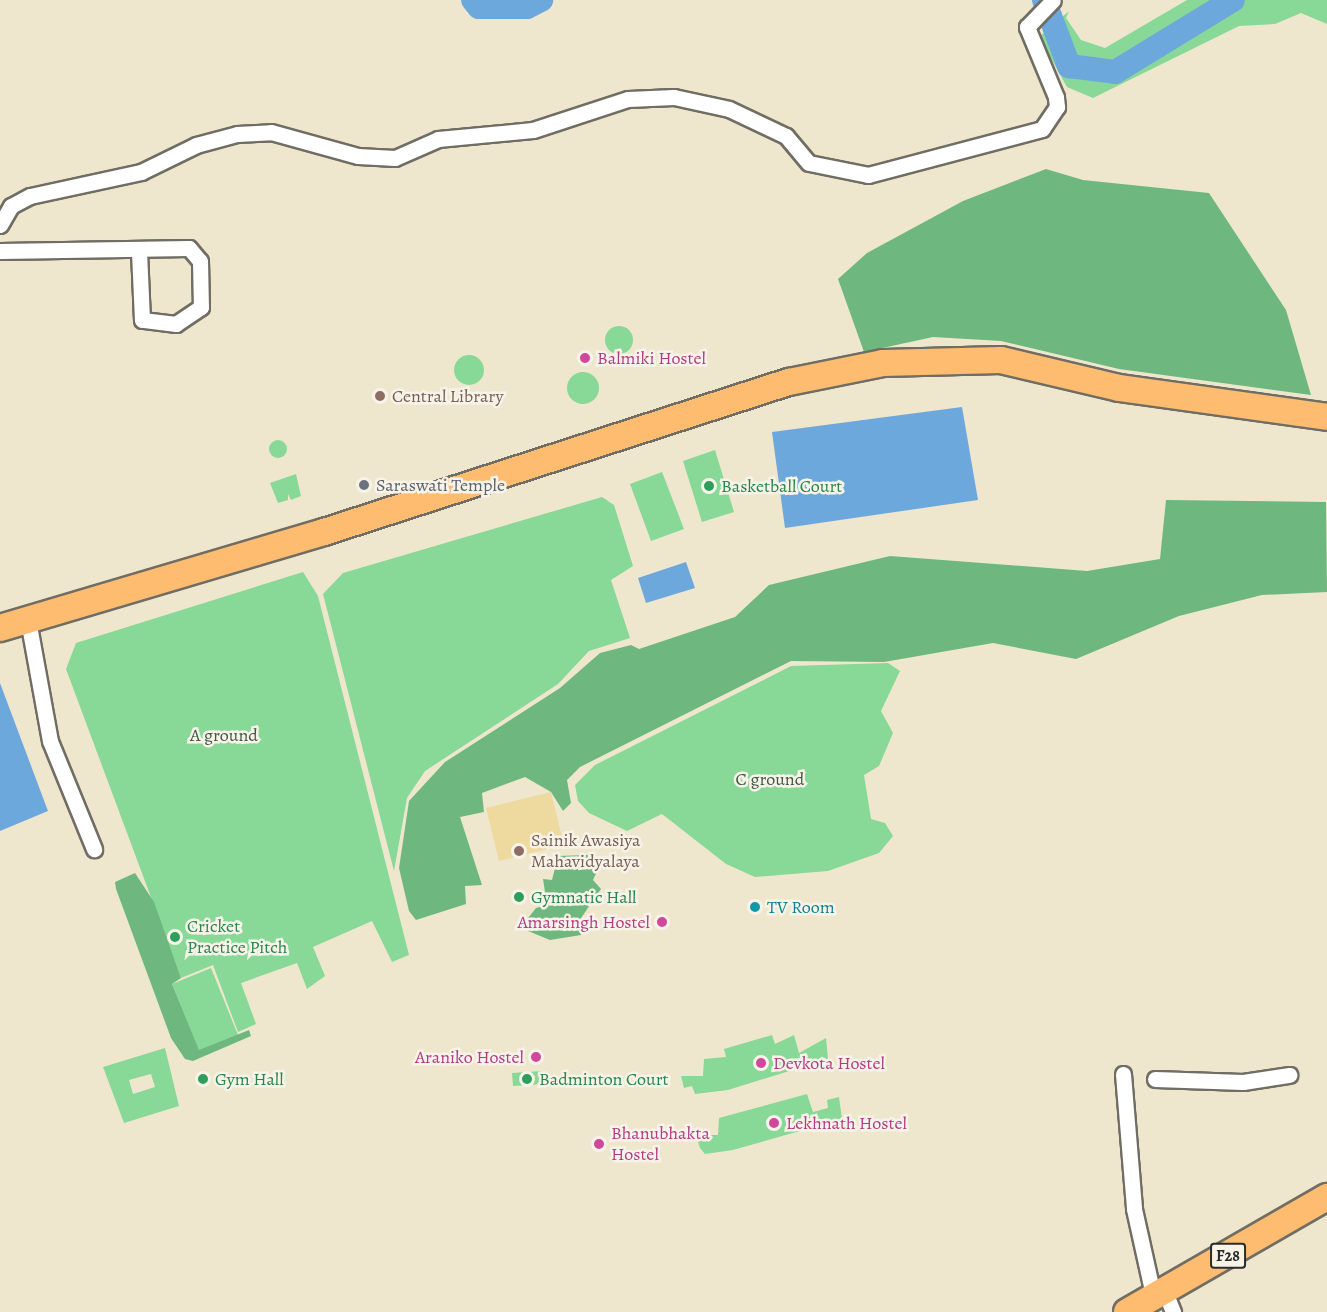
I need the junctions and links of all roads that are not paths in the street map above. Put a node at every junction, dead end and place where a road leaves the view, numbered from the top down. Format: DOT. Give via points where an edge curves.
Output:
graph roads {
  1 [pos="1053,0"];
  2 [pos="0,225"];
  3 [pos="0,251"];
  4 [pos="139,252"];
  5 [pos="1327,417"];
  6 [pos="28,620"];
  7 [pos="0,628"];
  8 [pos="94,849"];
  9 [pos="1123,1074"];
  10 [pos="1289,1075"];
  11 [pos="1155,1080"];
  12 [pos="1327,1197"];
  13 [pos="1164,1301"];
  14 [pos="1127,1312"];
  1 -- 2 [label="street" via="1027,27 1056,97 1057,107 1042,129 868,175 809,163 786,136 729,109 674,97 628,99 533,130 438,139 395,158 358,156 271,132 237,134 196,145 141,172 30,196 11,207"];
  3 -- 4 [label="street"];
  4 -- 4 [label="street" via="195,252 201,306 176,324 142,320"];
  5 -- 6 [label="main road" via="1119,388 1001,360 882,363 789,382"];
  6 -- 7 [label="main road"];
  6 -- 8 [label="street" via="50,741"];
  9 -- 13 [label="street" via="1134,1209"];
  10 -- 11 [label="street" via="1243,1082"];
  12 -- 13 [label="main road, F28"];
  13 -- 14 [label="main road, F28"];
}
